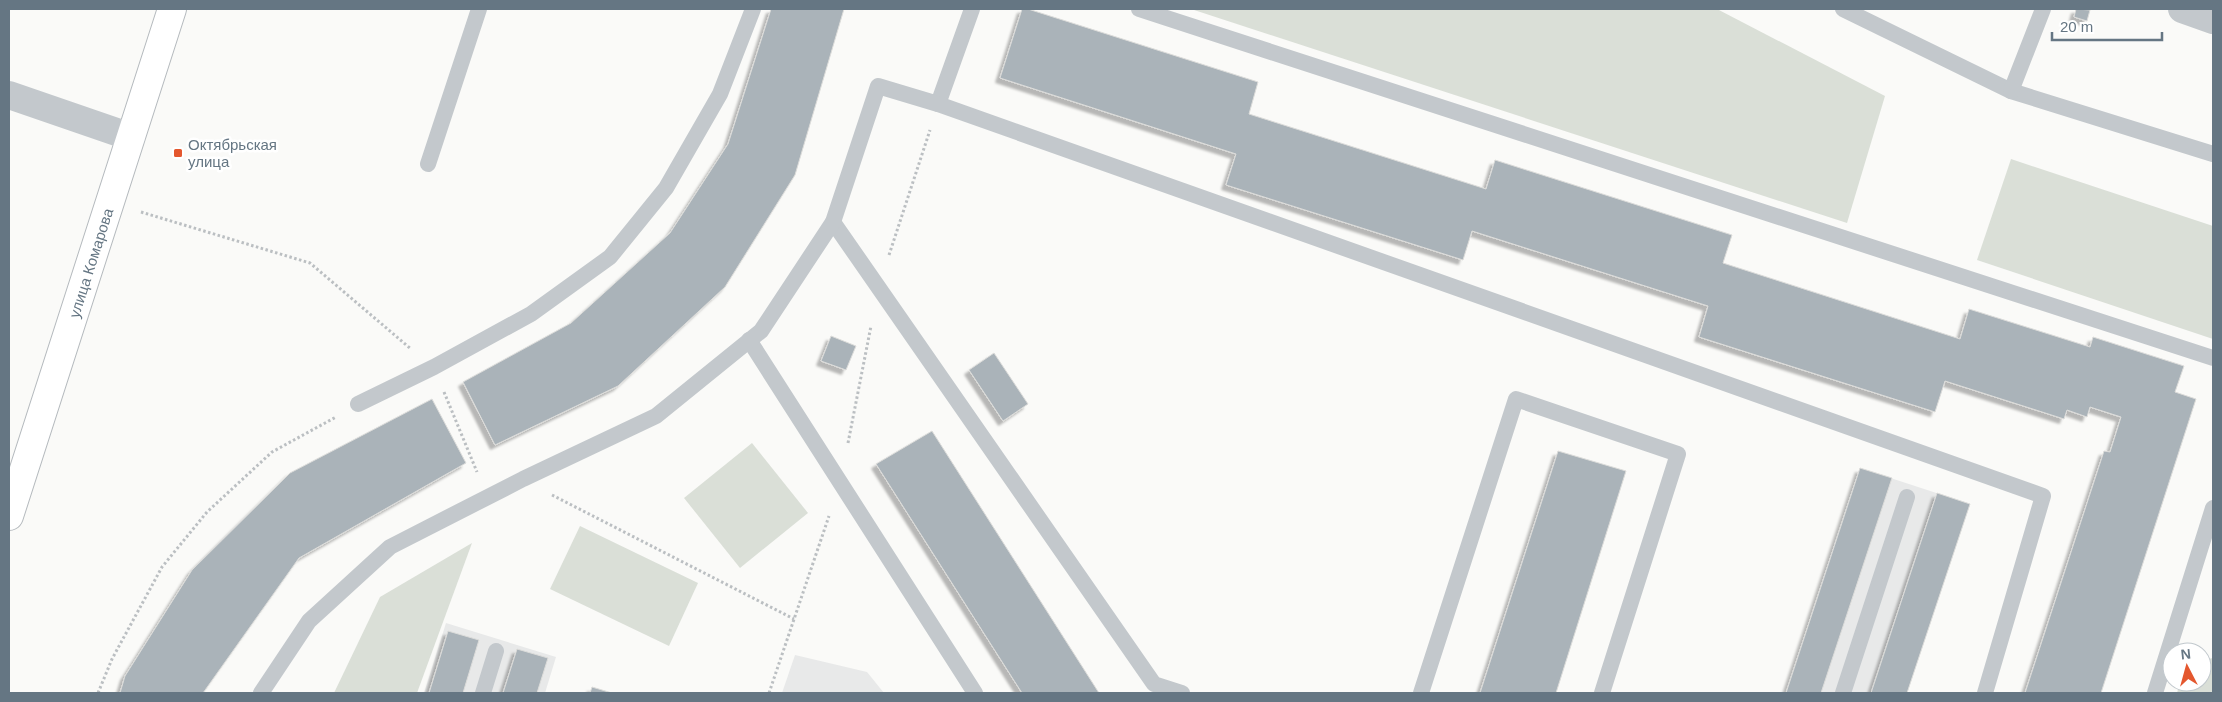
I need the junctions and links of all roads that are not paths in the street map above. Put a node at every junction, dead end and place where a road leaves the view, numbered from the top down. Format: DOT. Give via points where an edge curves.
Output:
graph roads {
  1 [pos="172,9"];
  2 [pos="479,9"];
  3 [pos="753,9"];
  4 [pos="972,9"];
  5 [pos="1139,9"];
  6 [pos="1843,9"];
  7 [pos="2043,9"];
  8 [pos="2182,9"];
  9 [pos="2213,20"];
  10 [pos="2011,91"];
  11 [pos="9,95"];
  12 [pos="938,104"];
  13 [pos="131,137"];
  14 [pos="2213,154"];
  15 [pos="428,164"];
  16 [pos="833,222"];
  17 [pos="749,340"];
  18 [pos="2213,358"];
  19 [pos="358,404"];
  20 [pos="1907,497"];
  21 [pos="11,502"];
  22 [pos="2213,508"];
  23 [pos="496,651"];
  24 [pos="261,693"];
  25 [pos="483,693"];
  26 [pos="975,693"];
  27 [pos="1182,693"];
  28 [pos="1421,693"];
  29 [pos="1602,693"];
  30 [pos="1843,693"];
  31 [pos="1985,693"];
  32 [pos="2154,693"];
  1 -- 13 [label="main road, улица Комарова"];
  2 -- 15 [label="lane"];
  3 -- 19 [label="lane" via="720,94 666,188 610,258 531,314 434,368"];
  4 -- 12 [label="lane"];
  5 -- 18 [label="lane"];
  6 -- 10 [label="lane"];
  7 -- 10 [label="lane"];
  8 -- 9 [label="street"];
  10 -- 14 [label="lane"];
  11 -- 13 [label="street"];
  12 -- 16 [label="lane" via="878,86"];
  12 -- 31 [label="lane" via="2043,496"];
  13 -- 21 [label="main road, улица Комарова"];
  16 -- 17 [label="lane" via="761,331"];
  16 -- 27 [label="lane" via="1154,684"];
  17 -- 24 [label="lane" via="656,416 390,547 309,621"];
  17 -- 26 [label="lane"];
  20 -- 30 [label="lane"];
  22 -- 32 [label="lane"];
  23 -- 25 [label="lane"];
  28 -- 29 [label="lane" via="1516,399 1678,454"];
}
